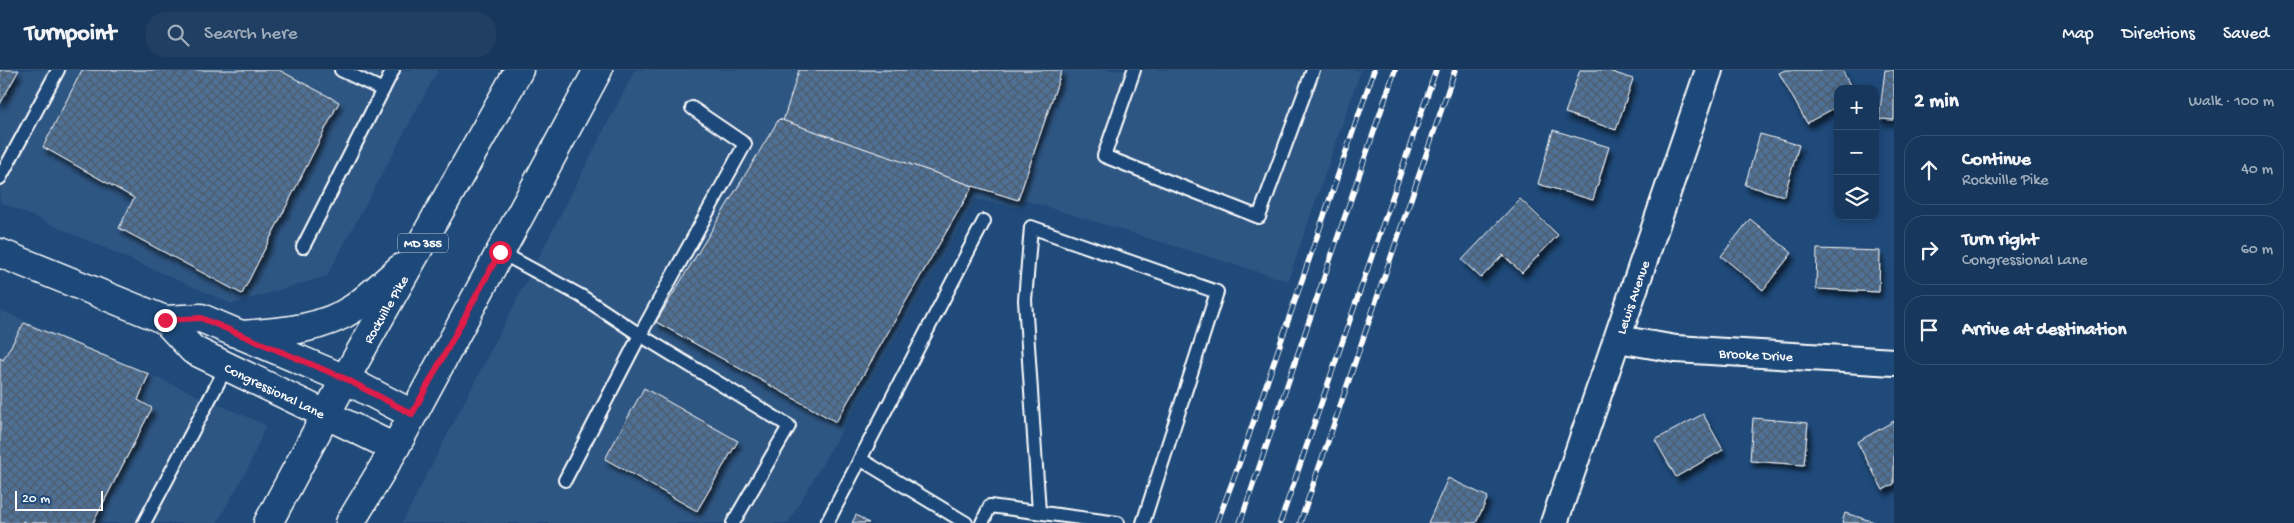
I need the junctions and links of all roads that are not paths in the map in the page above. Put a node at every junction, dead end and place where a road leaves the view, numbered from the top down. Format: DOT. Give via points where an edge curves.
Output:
graph roads {
  1 [pos="58,70"];
  2 [pos="342,70"];
  3 [pos="393,70"];
  4 [pos="519,70"];
  5 [pos="598,70"];
  6 [pos="1134,70"];
  7 [pos="1313,70"];
  8 [pos="1709,70"];
  9 [pos="383,90"];
  10 [pos="692,108"];
  11 [pos="0,178"];
  12 [pos="984,221"];
  13 [pos="303,247"];
  14 [pos="500,252"];
  15 [pos="0,253"];
  16 [pos="416,256"];
  17 [pos="165,320"];
  18 [pos="242,335"];
  19 [pos="640,335"];
  20 [pos="1618,339"];
  21 [pos="1894,362"];
  22 [pos="227,366"];
  23 [pos="346,379"];
  24 [pos="412,414"];
  25 [pos="326,415"];
  26 [pos="395,448"];
  27 [pos="860,459"];
  28 [pos="565,480"];
  29 [pos="1039,512"];
  30 [pos="144,523"];
  31 [pos="268,523"];
  32 [pos="350,523"];
  33 [pos="734,523"];
  34 [pos="827,523"];
  35 [pos="966,523"];
  36 [pos="982,523"];
  37 [pos="1118,523"];
  38 [pos="1143,523"];
  39 [pos="1554,523"];
  1 -- 11 [label="lane"];
  2 -- 9 [label="lane"];
  3 -- 9 [label="lane"];
  4 -- 16 [label="main road, Rockville Pike / MD 355"];
  5 -- 14 [label="main road"];
  6 -- 7 [label="lane" via="1104,156 1259,217"];
  8 -- 20 [label="street, Lewis Avenue"];
  9 -- 13 [label="lane"];
  10 -- 19 [label="lane" via="745,144"];
  12 -- 27 [label="lane"];
  14 -- 19 [label="lane" via="581,296"];
  14 -- 24 [label="main road"];
  15 -- 17 [label="main road, Congressional Lane"];
  16 -- 18 [label="main road" via="353,308 324,322 294,330"];
  16 -- 23 [label="main road, Rockville Pike / MD 355"];
  17 -- 18 [label="main road, Congressional Lane" via="201,318"];
  17 -- 22 [label="main road, Congressional Lane" via="193,350"];
  18 -- 23 [label="main road, Congressional Lane"];
  19 -- 28 [label="lane"];
  19 -- 33 [label="lane" via="789,426"];
  20 -- 21 [label="street, Brooke Drive" via="1676,349"];
  20 -- 39 [label="street, Lewis Avenue"];
  22 -- 25 [label="main road, Congressional Lane"];
  22 -- 30 [label="lane"];
  23 -- 24 [label="main road, Congressional Lane"];
  23 -- 25 [label="main road, Rockville Pike / MD 355"];
  24 -- 26 [label="main road"];
  25 -- 26 [label="main road, Congressional Lane"];
  25 -- 31 [label="main road, Rockville Pike / MD 355"];
  26 -- 32 [label="main road"];
  27 -- 34 [label="lane"];
  27 -- 35 [label="lane"];
  29 -- 36 [label="lane" via="990,506"];
  29 -- 37 [label="lane"];
  29 -- 38 [label="lane" via="1026,300 1031,227 1217,292"];
}
